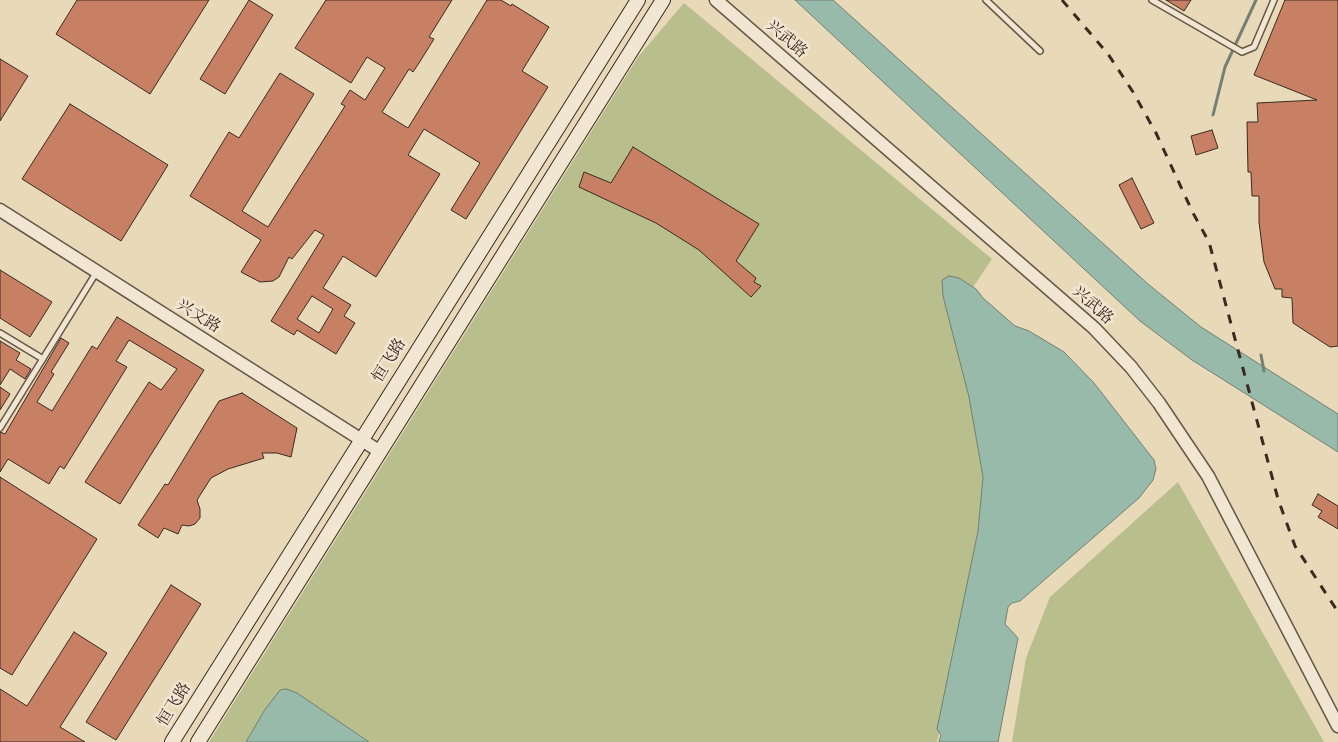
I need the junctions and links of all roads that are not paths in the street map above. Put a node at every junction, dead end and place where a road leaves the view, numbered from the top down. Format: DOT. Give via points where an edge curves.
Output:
graph roads {
  1 [pos="638,0"];
  2 [pos="663,0"];
  3 [pos="716,0"];
  4 [pos="986,0"];
  5 [pos="1152,0"];
  6 [pos="1274,0"];
  7 [pos="1040,51"];
  8 [pos="0,210"];
  9 [pos="97,272"];
  10 [pos="0,333"];
  11 [pos="43,359"];
  12 [pos="0,428"];
  13 [pos="361,440"];
  14 [pos="379,451"];
  15 [pos="1338,726"];
  16 [pos="172,742"];
  17 [pos="198,742"];
  1 -- 13 [label="main road, 恒飞路"];
  2 -- 14 [label="main road"];
  3 -- 15 [label="street, 兴武路" via="1094,328 1130,367 1159,402 1208,476"];
  4 -- 7 [label="lane"];
  5 -- 6 [label="lane" via="1242,52 1254,47"];
  8 -- 9 [label="street, 兴文路"];
  9 -- 11 [label="lane"];
  9 -- 13 [label="street, 兴文路"];
  10 -- 11 [label="lane"];
  11 -- 12 [label="lane"];
  13 -- 14 [label="street, 兴文路"];
  13 -- 16 [label="main road, 恒飞路"];
  14 -- 17 [label="main road"];
}
